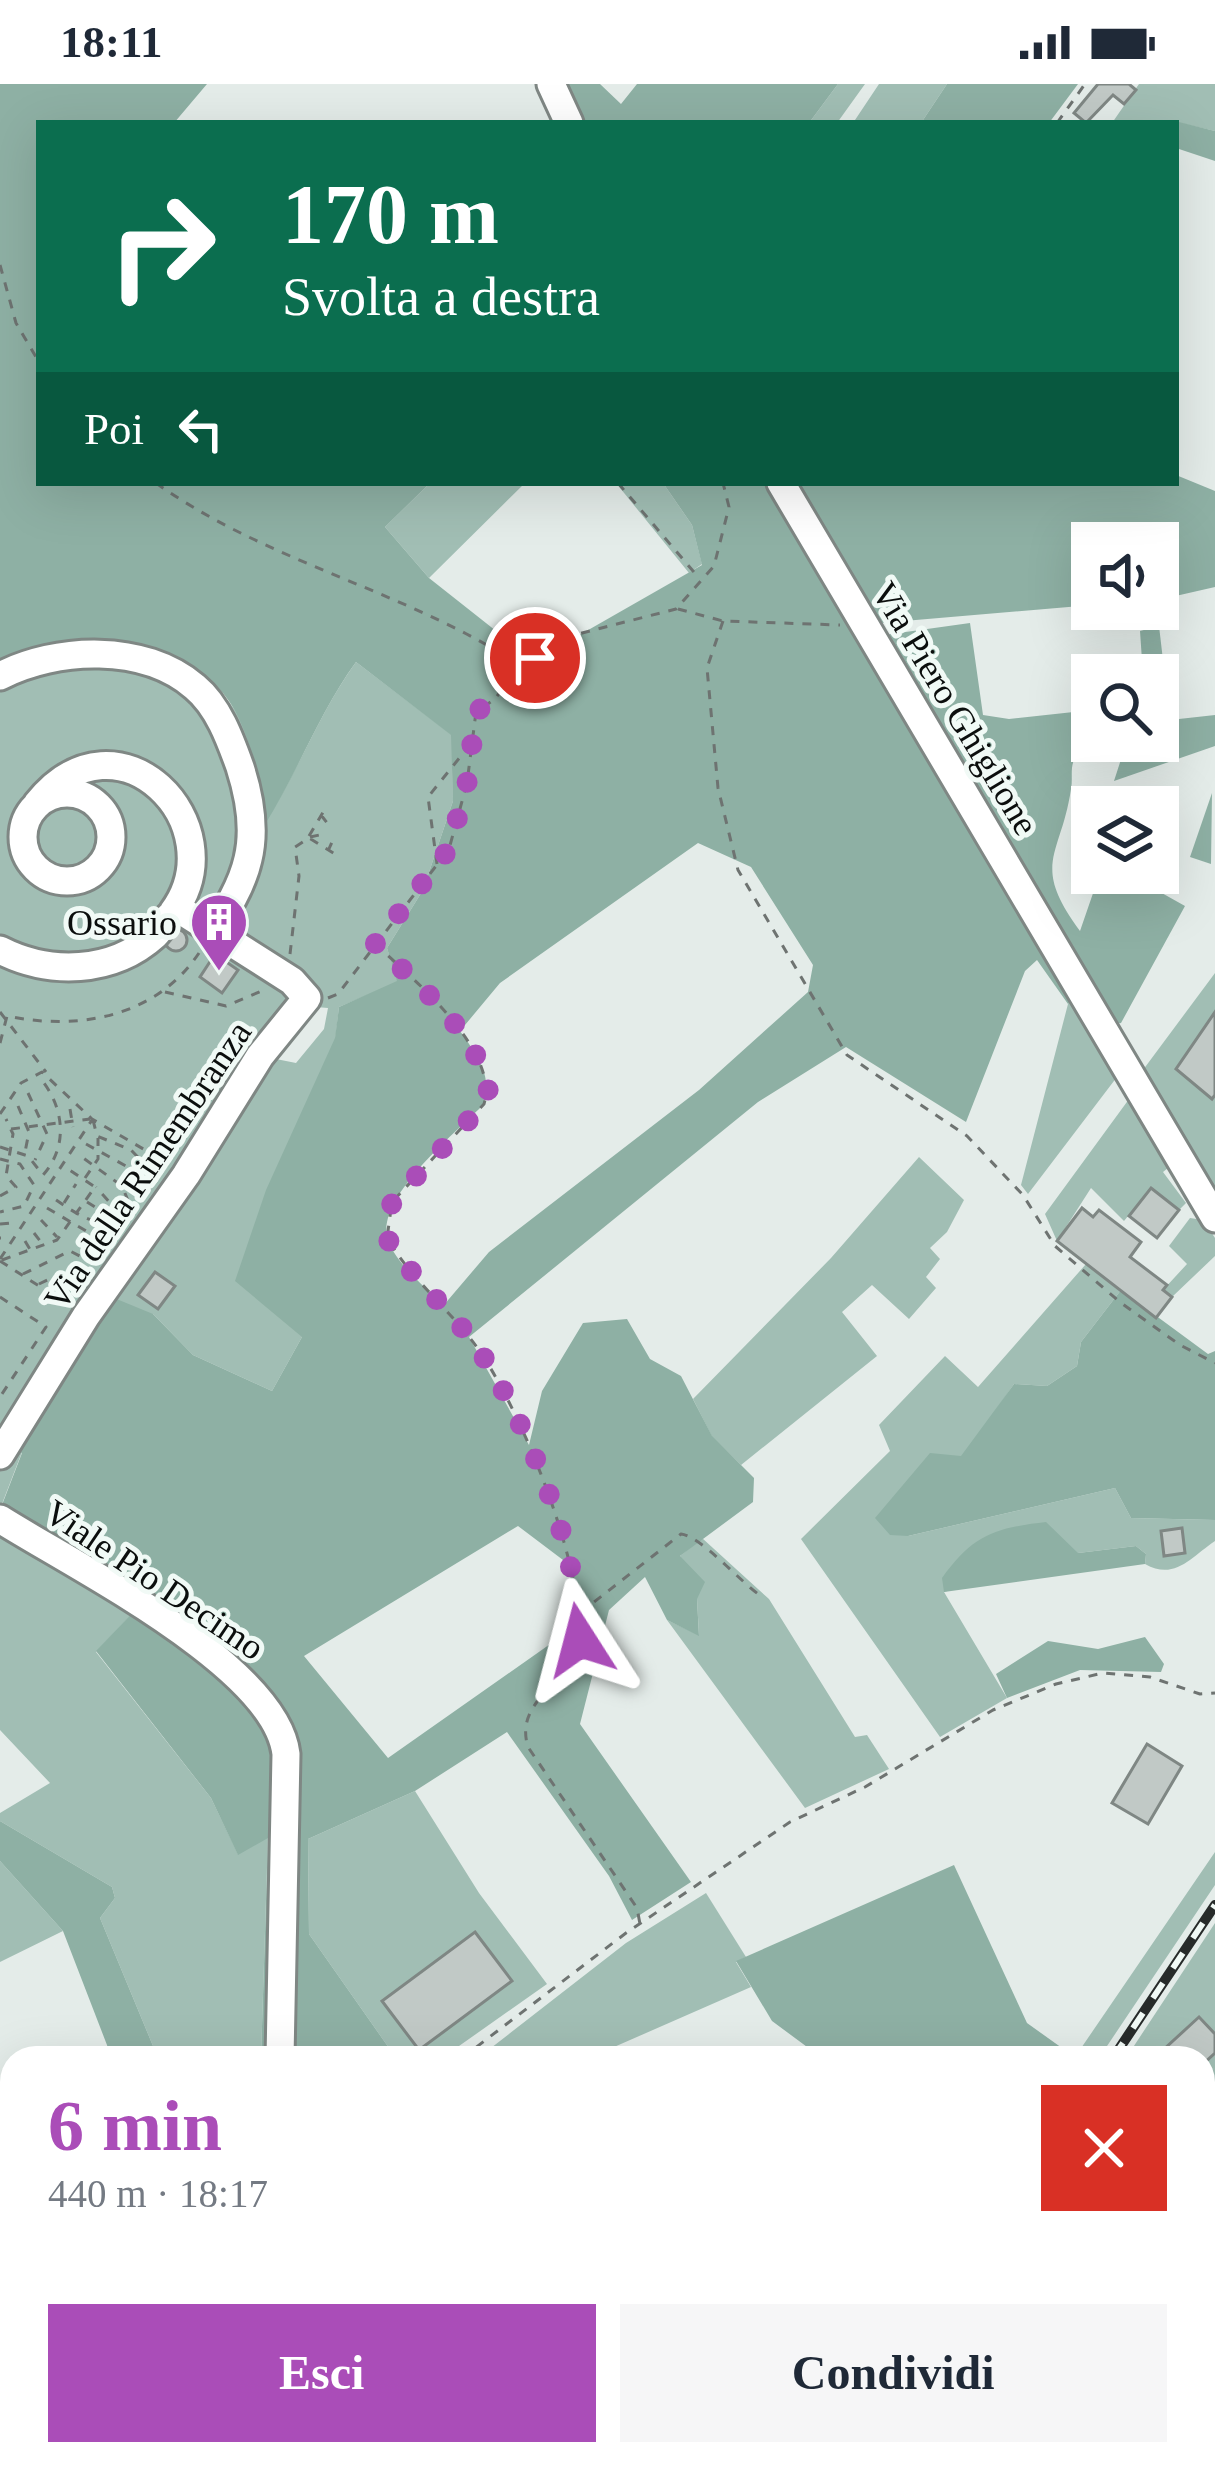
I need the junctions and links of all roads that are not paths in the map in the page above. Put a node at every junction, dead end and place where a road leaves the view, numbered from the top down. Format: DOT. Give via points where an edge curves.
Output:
graph roads {
  1 [pos="551,84"];
  2 [pos="568,120"];
  3 [pos="783,486"];
  4 [pos="0,676"];
  5 [pos="38,804"];
  6 [pos="173,912"];
  7 [pos="213,932"];
  8 [pos="0,950"];
  9 [pos="1215,1218"];
  10 [pos="0,1455"];
  11 [pos="0,1519"];
  12 [pos="280,2046"];
  1 -- 2 [label="street"];
  3 -- 9 [label="street, Via Piero Ghiglione"];
  4 -- 7 [label="street" via="46,658 98,654 167,670 199,690 232,745 250,821 249,858"];
  5 -- 6 [label="street" via="53,783 84,766 116,765 152,782 179,814 192,849 190,878"];
  6 -- 7 [label="street"];
  6 -- 8 [label="street" via="139,946 91,965 43,966"];
  7 -- 10 [label="street, Via della Rimembranza" via="292,987 260,1056 186,1175"];
  11 -- 12 [label="street, Viale Pio Decimo" via="233,1668 271,1710 286,1754"];
}
